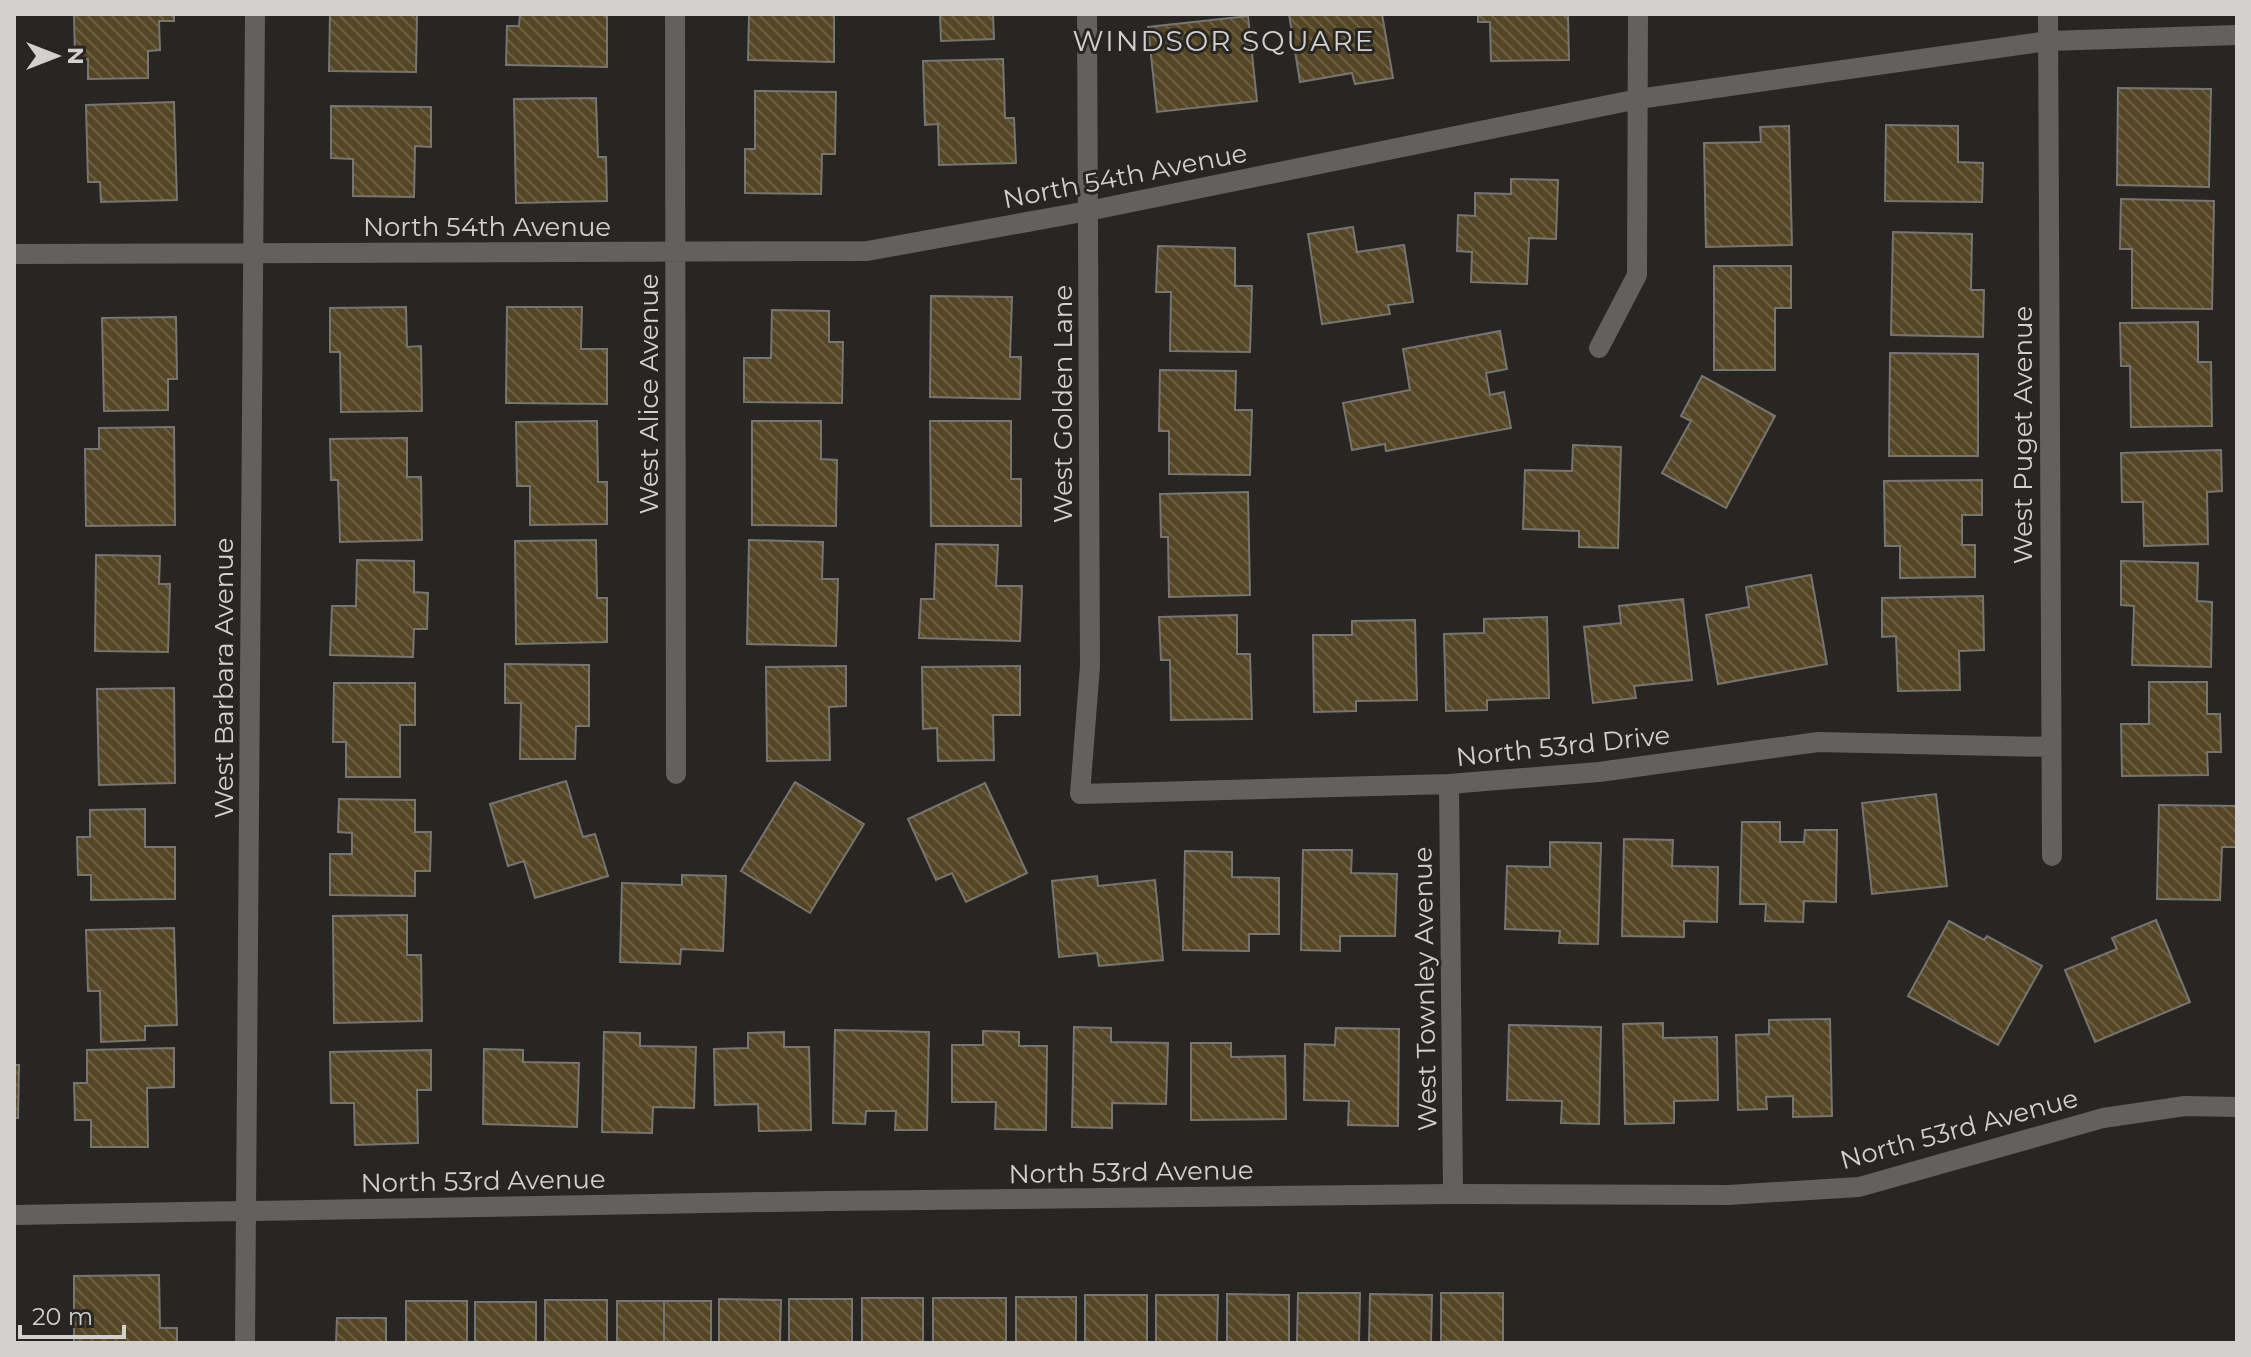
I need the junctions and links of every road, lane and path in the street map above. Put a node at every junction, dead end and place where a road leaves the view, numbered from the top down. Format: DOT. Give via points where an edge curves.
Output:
graph roads {
  1 [pos="255,14"];
  2 [pos="675,14"];
  3 [pos="1087,14"];
  4 [pos="1638,14"];
  5 [pos="2048,14"];
  6 [pos="2237,35"];
  7 [pos="2048,41"];
  8 [pos="1638,99"];
  9 [pos="1088,211"];
  10 [pos="254,252"];
  11 [pos="675,253"];
  12 [pos="14,254"];
  13 [pos="1599,348"];
  14 [pos="2050,747"];
  15 [pos="676,774"];
  16 [pos="1449,784"];
  17 [pos="1080,794"];
  18 [pos="2052,856"];
  19 [pos="2237,1107"];
  20 [pos="1453,1194"];
  21 [pos="246,1210"];
  22 [pos="14,1215"];
  23 [pos="245,1343"];
  1 -- 10 [label="street, West Barbara Avenue"];
  2 -- 11 [label="street, West Alice Avenue"];
  3 -- 9 [label="street, West Golden Lane"];
  4 -- 8 [label="street"];
  5 -- 7 [label="street, West Puget Avenue"];
  6 -- 7 [label="street, North 54th Avenue"];
  7 -- 8 [label="street, North 54th Avenue"];
  7 -- 14 [label="street, West Puget Avenue"];
  8 -- 9 [label="street, North 54th Avenue"];
  8 -- 13 [label="street" via="1637,275"];
  9 -- 11 [label="street, North 54th Avenue" via="867,251"];
  9 -- 17 [label="street, West Golden Lane" via="1090,666"];
  10 -- 11 [label="street, North 54th Avenue"];
  10 -- 12 [label="street, North 54th Avenue"];
  10 -- 21 [label="street, West Barbara Avenue"];
  11 -- 15 [label="street, West Alice Avenue"];
  14 -- 16 [label="street, North 53rd Drive" via="1818,742 1599,772"];
  14 -- 18 [label="street, West Puget Avenue"];
  16 -- 17 [label="street, North 53rd Drive"];
  16 -- 20 [label="street, West Townley Avenue"];
  19 -- 20 [label="street, North 53rd Avenue" via="2185,1106 2103,1118 1859,1187 1728,1195"];
  20 -- 21 [label="street, North 53rd Avenue"];
  21 -- 22 [label="street, North 53rd Avenue"];
  21 -- 23 [label="street, West Barbara Avenue"];
}
